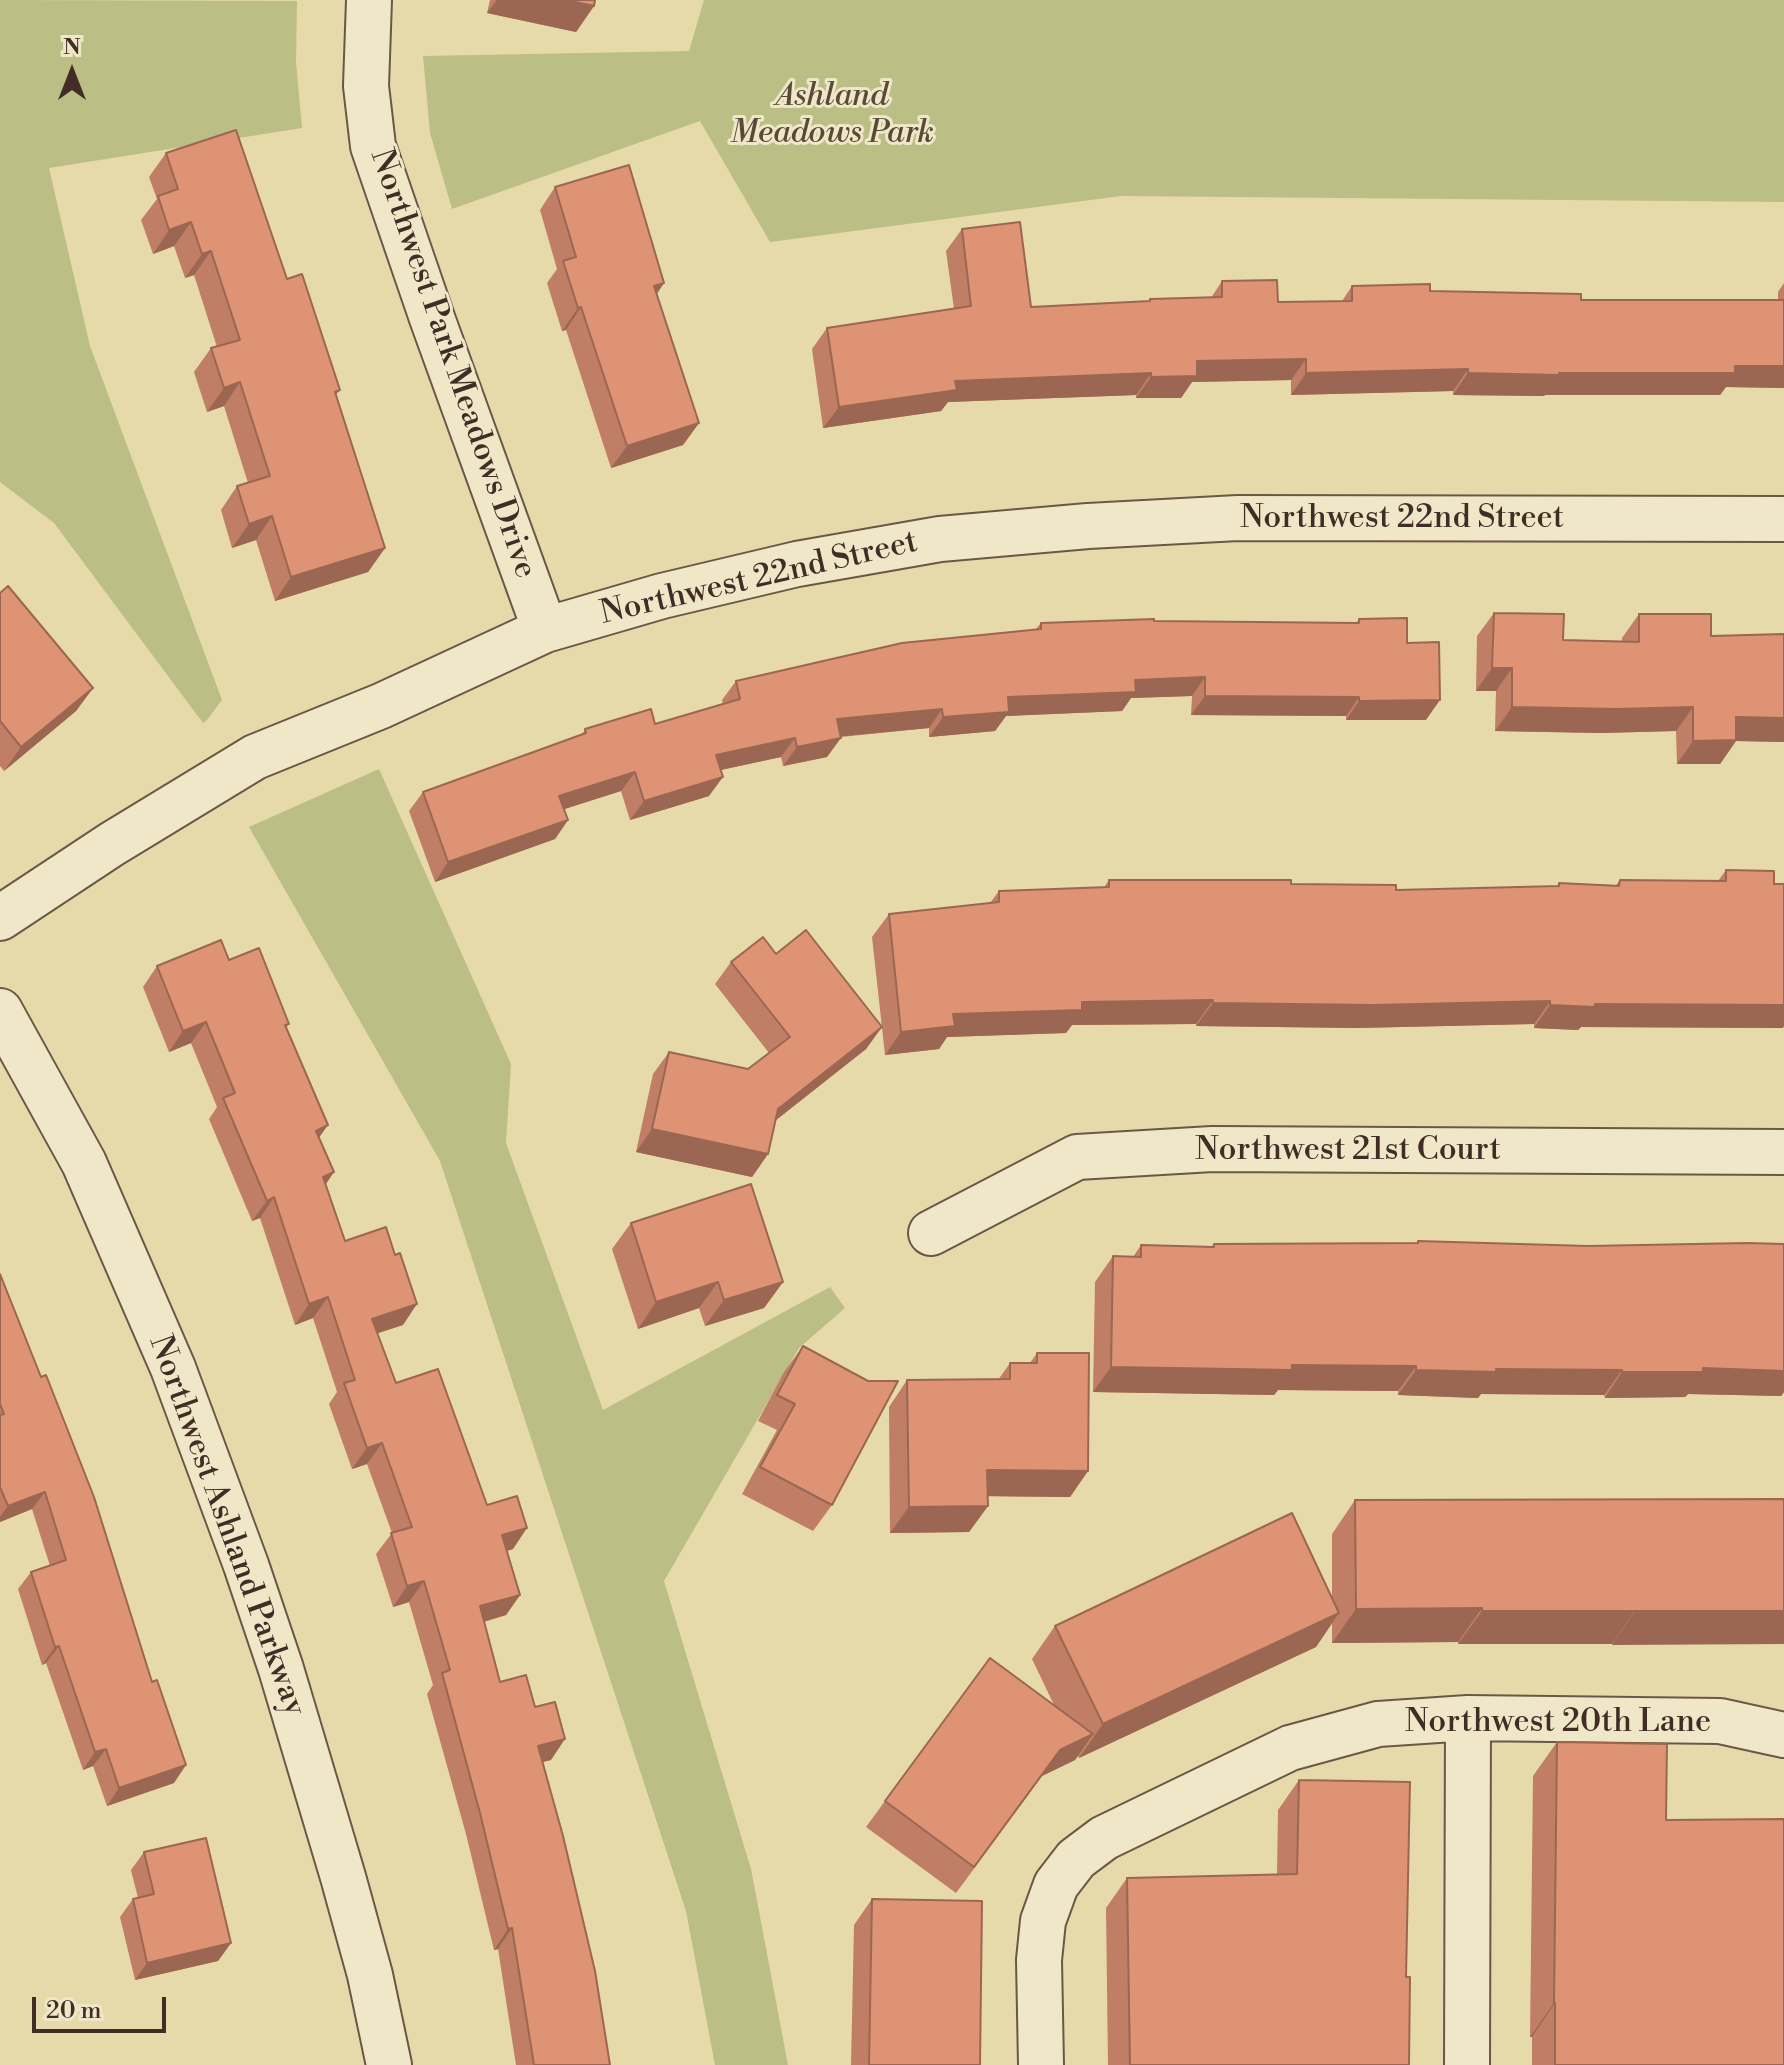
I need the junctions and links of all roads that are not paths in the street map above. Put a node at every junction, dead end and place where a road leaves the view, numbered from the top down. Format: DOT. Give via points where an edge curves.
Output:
graph roads {
  1 [pos="369,0"];
  2 [pos="1784,519"];
  3 [pos="545,630"];
  4 [pos="0,918"];
  5 [pos="0,1011"];
  6 [pos="1784,1152"];
  7 [pos="931,1233"];
  8 [pos="1468,1718"];
  9 [pos="1784,1735"];
  10 [pos="389,2065"];
  11 [pos="1041,2065"];
  12 [pos="1467,2065"];
  1 -- 3 [label="street, Northwest Park Meadows Drive" via="366,86 373,146"];
  2 -- 3 [label="street, Northwest 22nd Street" via="1238,518 940,539 797,564"];
  3 -- 4 [label="street, Northwest 22nd Street" via="255,757"];
  5 -- 10 [label="street, Northwest Ashland Parkway" via="84,1163 173,1368 241,1551 343,1877"];
  6 -- 7 [label="street, Northwest 21st Court" via="1212,1149 1077,1157"];
  8 -- 9 [label="street, Northwest 20th Lane" via="1720,1721"];
  8 -- 11 [label="street, Northwest 20th Lane" via="1378,1724 1290,1748 1104,1838 1076,1859 1056,1885 1043,1921"];
  8 -- 12 [label="street"];
}
